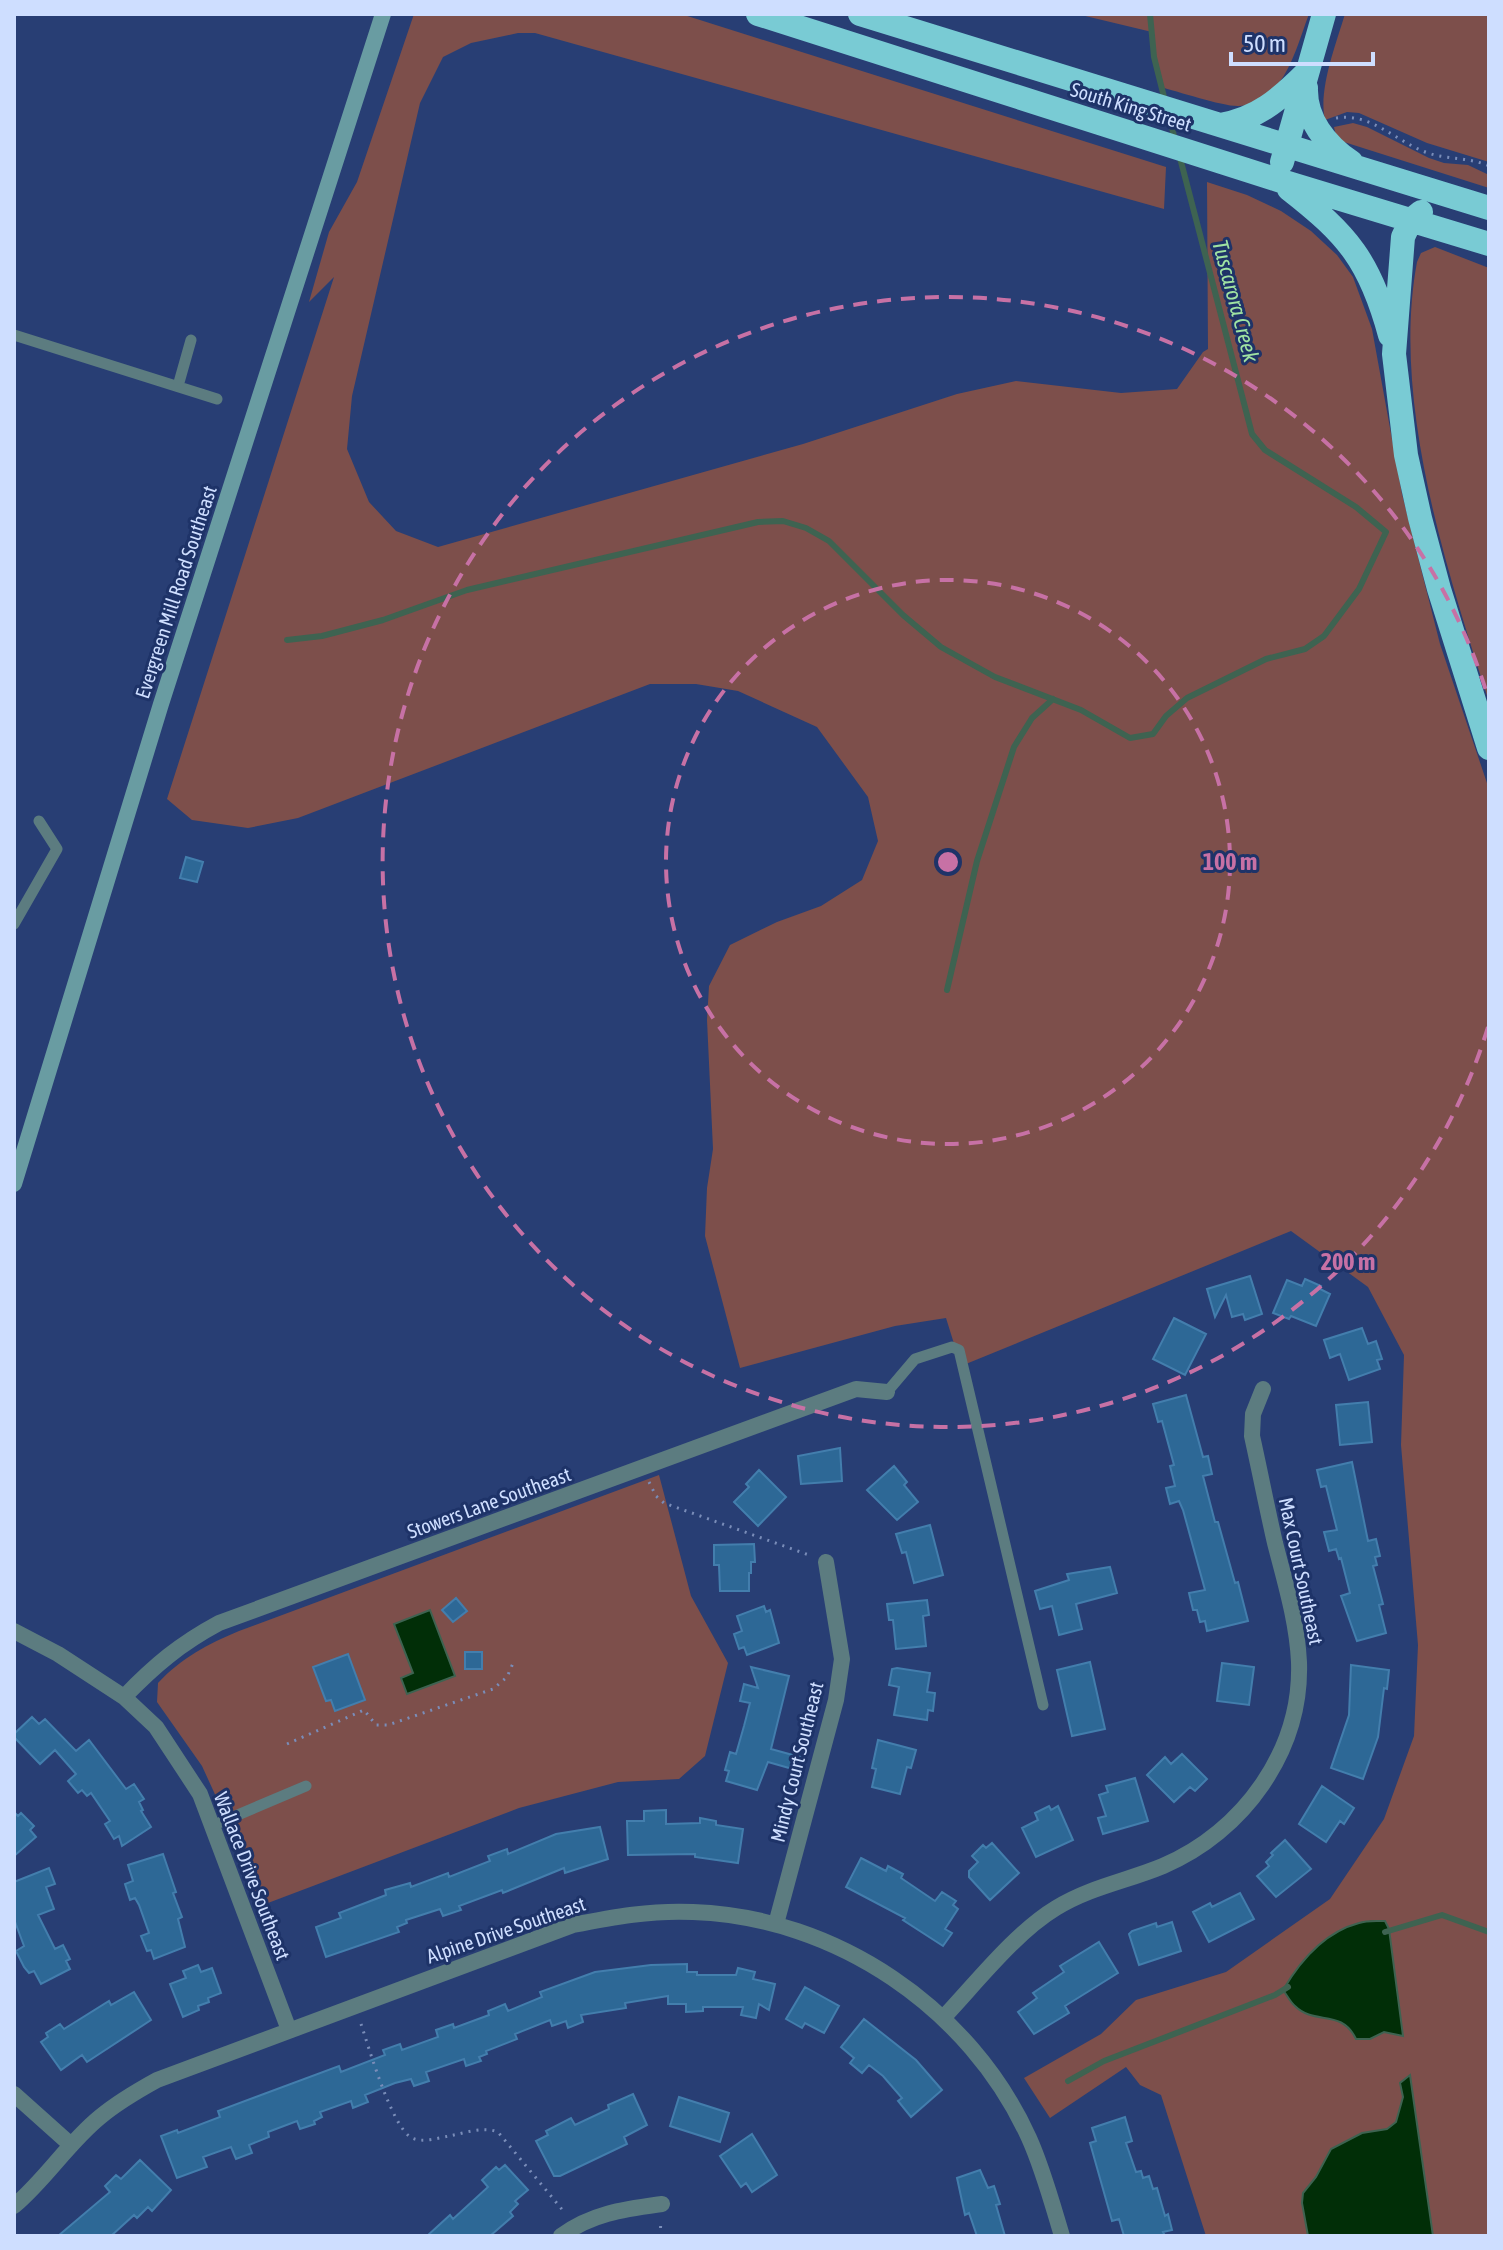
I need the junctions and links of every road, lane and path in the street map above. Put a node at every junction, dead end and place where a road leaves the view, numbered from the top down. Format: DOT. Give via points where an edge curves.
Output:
graph roads {
  1 [pos="383,14"];
  2 [pos="758,14"];
  3 [pos="860,14"];
  4 [pos="1324,14"];
  5 [pos="1306,73"];
  6 [pos="1336,118"];
  7 [pos="1220,125"];
  8 [pos="1286,147"];
  9 [pos="1489,166"];
  10 [pos="1362,170"];
  11 [pos="1278,180"];
  12 [pos="1481,205"];
  13 [pos="1411,220"];
  14 [pos="1489,244"];
  15 [pos="14,335"];
  16 [pos="191,340"];
  17 [pos="1394,354"];
  18 [pos="178,386"];
  19 [pos="217,399"];
  20 [pos="1489,748"];
  21 [pos="39,821"];
  22 [pos="14,924"];
  23 [pos="14,1184"];
  24 [pos="1263,1389"];
  25 [pos="887,1392"];
  26 [pos="643,1467"];
  27 [pos="826,1562"];
  28 [pos="14,1631"];
  29 [pos="514,1661"];
  30 [pos="124,1697"];
  31 [pos="1043,1705"];
  32 [pos="287,1744"];
  33 [pos="306,1786"];
  34 [pos="214,1825"];
  35 [pos="776,1924"];
  36 [pos="354,2006"];
  37 [pos="943,2018"];
  38 [pos="289,2030"];
  39 [pos="14,2094"];
  40 [pos="71,2145"];
  41 [pos="662,2204"];
  42 [pos="14,2206"];
  43 [pos="576,2225"];
  44 [pos="561,2236"];
  45 [pos="1062,2236"];
  1 -- 23 [label="main road, Evergreen Mill Road Southeast" via="161,704"];
  2 -- 11 [label="highway, South King Street"];
  3 -- 7 [label="highway, South King Street"];
  4 -- 5 [label="highway"];
  5 -- 7 [label="highway" via="1268,108"];
  5 -- 8 [label="highway"];
  5 -- 10 [label="highway" via="1305,100 1318,128 1328,144"];
  6 -- 9 [label="path" via="1364,119 1429,153"];
  7 -- 8 [label="highway, South King Street"];
  8 -- 10 [label="highway, South King Street"];
  8 -- 11 [label="highway"];
  10 -- 12 [label="highway, South King Street"];
  11 -- 13 [label="highway, South King Street"];
  11 -- 17 [label="highway" via="1336,227 1356,253 1379,298"];
  12 -- 13 [label="highway" via="1435,203"];
  13 -- 14 [label="highway, South King Street"];
  13 -- 17 [label="highway" via="1403,237"];
  15 -- 18 [label="lane"];
  16 -- 18 [label="lane"];
  17 -- 20 [label="highway" via="1420,518"];
  18 -- 19 [label="lane"];
  21 -- 22 [label="lane" via="57,849"];
  24 -- 37 [label="street, Max Court Southeast" via="1253,1414 1252,1436 1297,1635 1299,1665 1291,1724 1279,1757 1243,1811 1218,1834 1161,1867 1083,1893 1053,1910"];
  25 -- 26 [label="street, Stowers Lane Southeast" via="856,1389"];
  25 -- 31 [label="lane" via="915,1359 952,1347 959,1350"];
  26 -- 27 [label="path" via="664,1503"];
  26 -- 30 [label="street, Stowers Lane Southeast" via="219,1623 186,1640"];
  27 -- 35 [label="street, Mindy Court Southeast" via="842,1659 836,1700"];
  28 -- 30 [label="street, Wallace Drive Southeast"];
  29 -- 32 [label="path" via="493,1689 388,1725 376,1725 364,1710"];
  30 -- 34 [label="street, Wallace Drive Southeast" via="156,1727"];
  33 -- 34 [label="lane"];
  34 -- 38 [label="street, Wallace Drive Southeast"];
  35 -- 36 [label="street, Alpine Drive Southeast" via="695,1912 616,1916 540,1936"];
  35 -- 37 [label="street, Alpine Drive Southeast" via="875,1966"];
  36 -- 38 [label="street, Alpine Drive Southeast"];
  36 -- 43 [label="path" via="401,2130 417,2140 498,2132"];
  37 -- 45 [label="street, Alpine Drive Southeast" via="1005,2093 1029,2138"];
  38 -- 40 [label="street, Alpine Drive Southeast" via="157,2080 98,2118"];
  39 -- 40 [label="street"];
  40 -- 42 [label="street, Alpine Drive Southeast"];
  41 -- 43 [label="street" via="615,2210"];
  43 -- 44 [label="street"];
}
